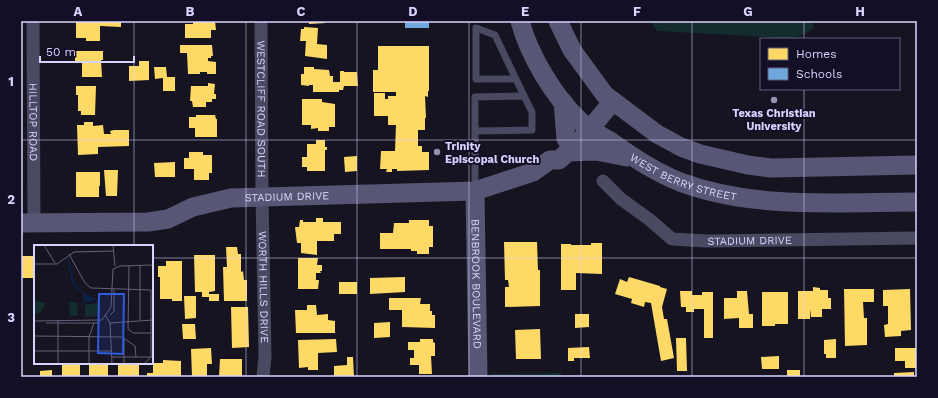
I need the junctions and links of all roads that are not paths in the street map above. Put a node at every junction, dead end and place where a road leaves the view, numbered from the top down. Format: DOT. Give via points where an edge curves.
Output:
graph roads {
  1 [pos="33,21"];
  2 [pos="261,21"];
  3 [pos="520,21"];
  4 [pos="558,21"];
  5 [pos="476,24"];
  6 [pos="515,79"];
  7 [pos="524,96"];
  8 [pos="609,98"];
  9 [pos="563,102"];
  10 [pos="585,125"];
  11 [pos="475,131"];
  12 [pos="567,145"];
  13 [pos="634,158"];
  14 [pos="917,165"];
  15 [pos="602,181"];
  16 [pos="475,191"];
  17 [pos="262,196"];
  18 [pos="917,202"];
  19 [pos="28,223"];
  20 [pos="917,238"];
  21 [pos="263,377"];
  22 [pos="478,377"];
  1 -- 19 [label="street, HILLTOP ROAD"];
  2 -- 17 [label="street, WESTCLIFF ROAD SOUTH"];
  3 -- 9 [label="main road, WEST BERRY STREET" via="533,55"];
  4 -- 8 [label="main road" via="572,50"];
  5 -- 6 [label="lane" via="495,35"];
  5 -- 6 [label="lane" via="476,79"];
  6 -- 7 [label="lane"];
  7 -- 11 [label="lane" via="475,97"];
  7 -- 11 [label="lane" via="532,112 532,130"];
  8 -- 10 [label="main road, STADIUM DRIVE"];
  8 -- 14 [label="main road" via="657,134 681,147 724,161 771,168"];
  9 -- 10 [label="main road, WEST BERRY STREET"];
  9 -- 12 [label="main road"];
  10 -- 12 [label="main road, STADIUM DRIVE"];
  10 -- 13 [label="main road, WEST BERRY STREET"];
  11 -- 16 [label="lane"];
  12 -- 13 [label="main road"];
  12 -- 16 [label="main road, STADIUM DRIVE" via="553,152 550,160 533,172"];
  13 -- 18 [label="main road, WEST BERRY STREET" via="679,182 729,195 782,202"];
  15 -- 20 [label="street, STADIUM DRIVE" via="672,239 706,241"];
  16 -- 17 [label="main road, STADIUM DRIVE"];
  16 -- 22 [label="main road, BENBROOK BOULEVARD"];
  17 -- 19 [label="main road, STADIUM DRIVE" via="231,198 193,207 168,219 148,222"];
  17 -- 21 [label="street, WORTH HILLS DRIVE" via="265,356"];
}
